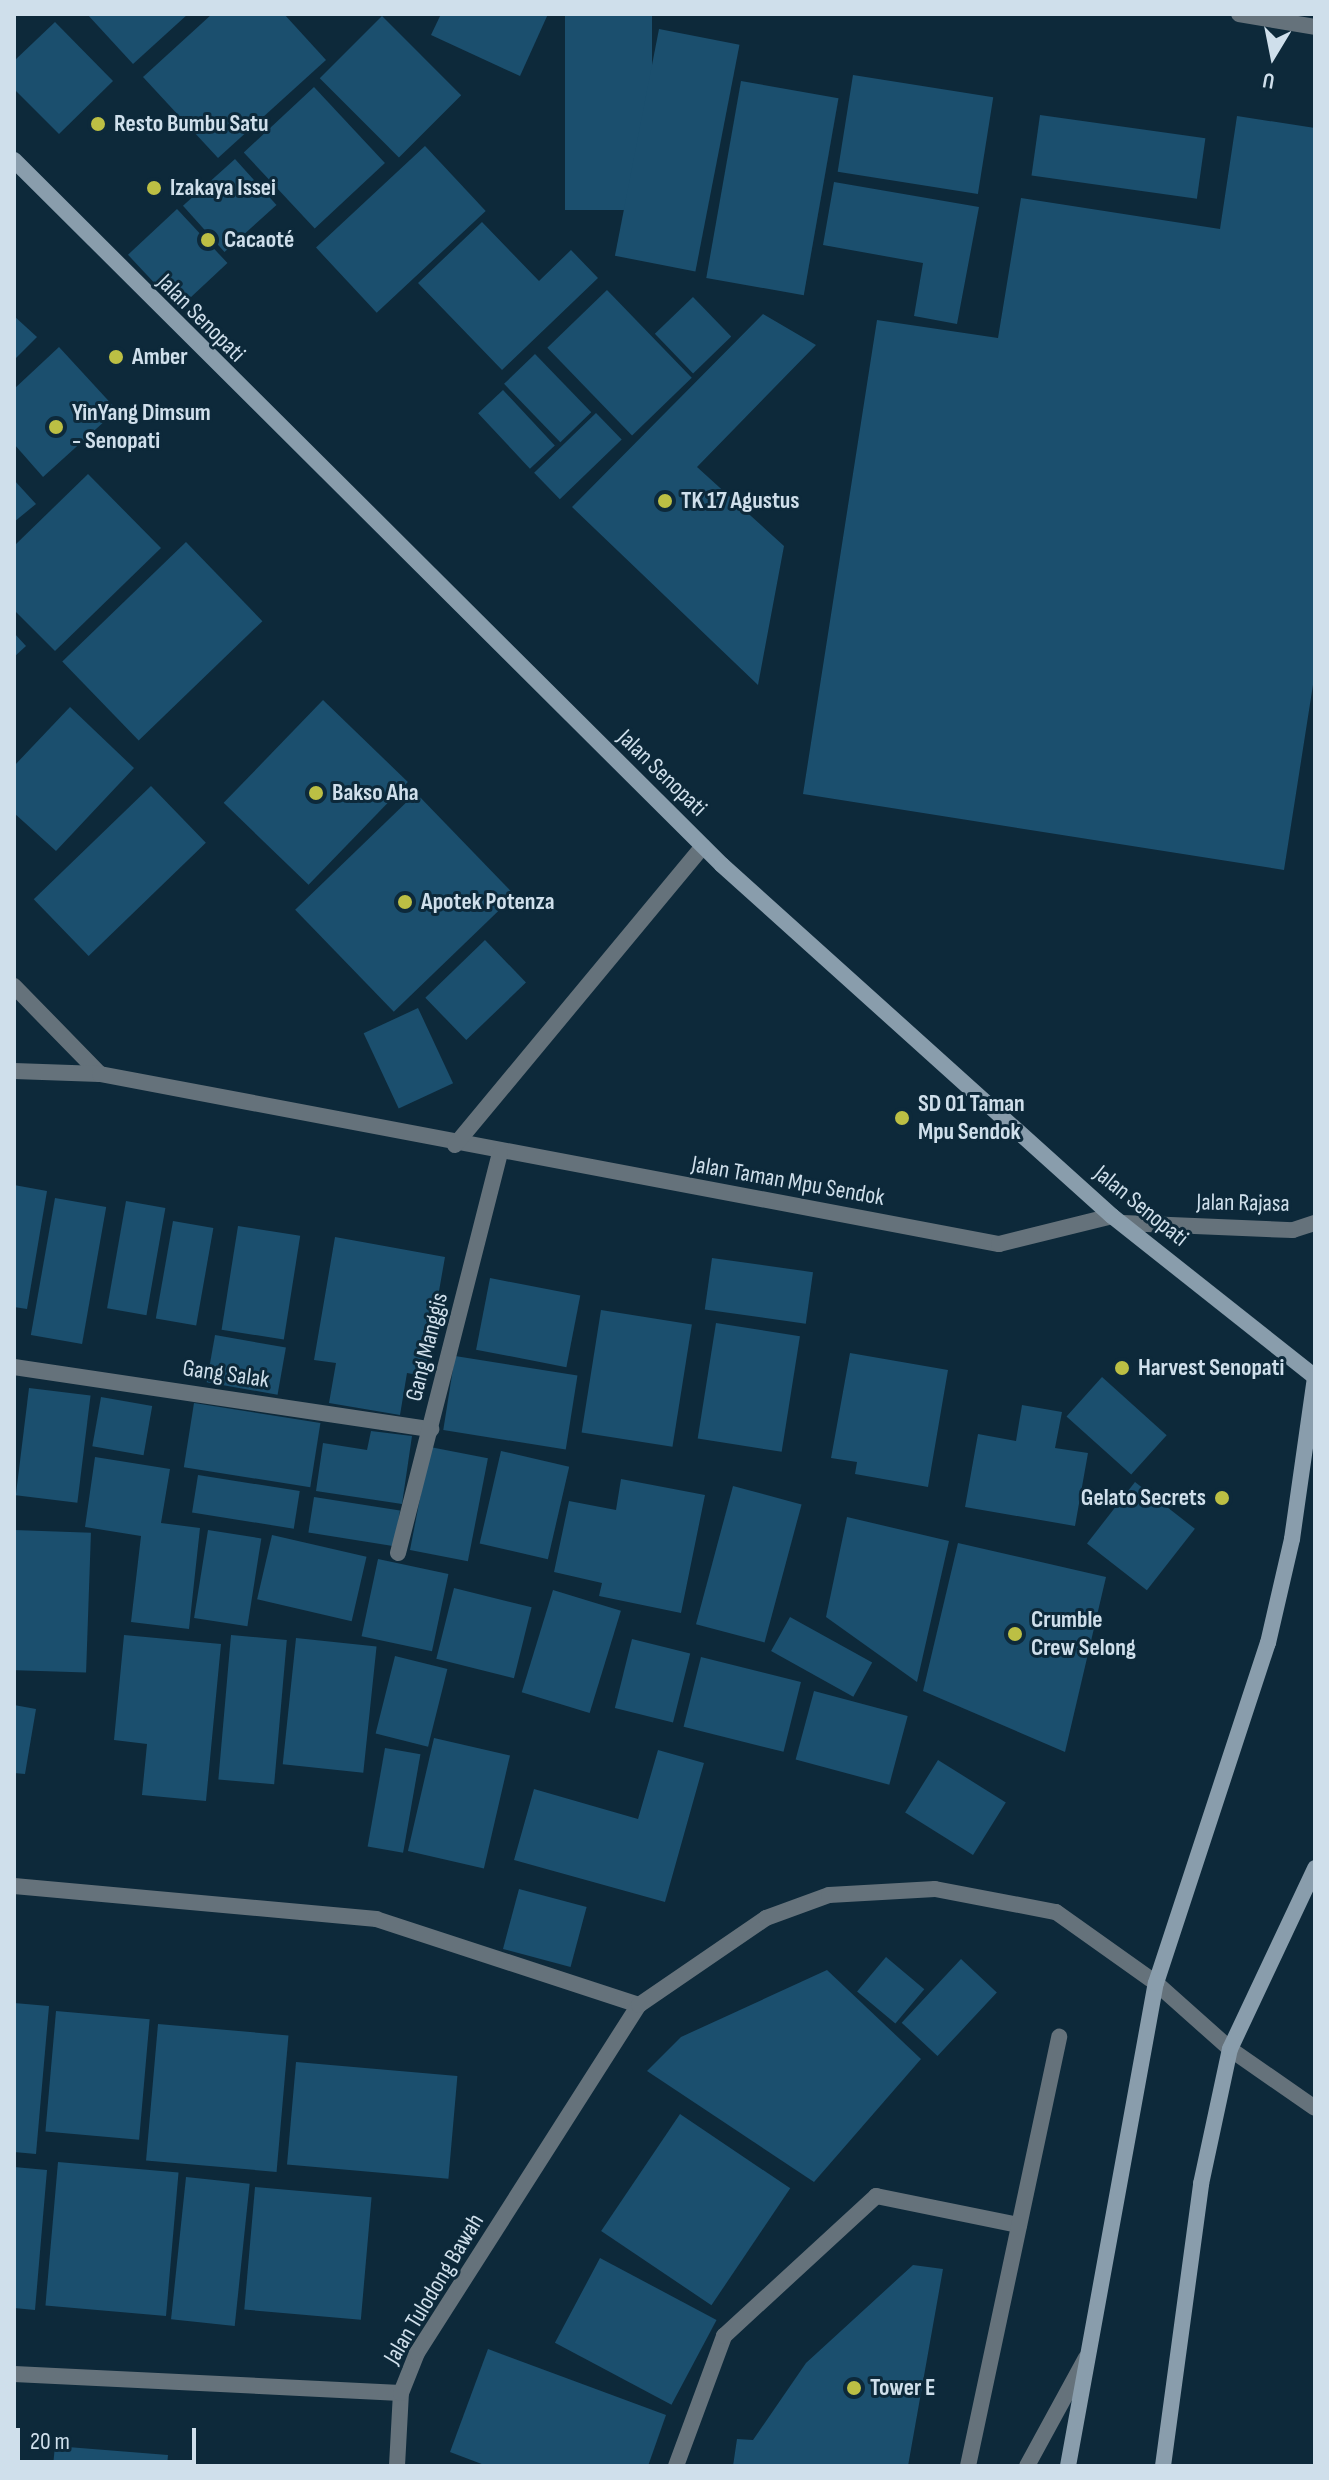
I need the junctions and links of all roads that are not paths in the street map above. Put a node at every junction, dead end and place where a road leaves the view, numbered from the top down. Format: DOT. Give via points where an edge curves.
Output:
graph roads {
  1 [pos="1239,14"];
  2 [pos="1315,27"];
  3 [pos="14,160"];
  4 [pos="703,846"];
  5 [pos="14,986"];
  6 [pos="14,1071"];
  7 [pos="100,1074"];
  8 [pos="455,1145"];
  9 [pos="500,1153"];
  10 [pos="1117,1220"];
  11 [pos="1315,1223"];
  12 [pos="14,1367"];
  13 [pos="1315,1377"];
  14 [pos="431,1429"];
  15 [pos="398,1553"];
  16 [pos="1315,1868"];
  17 [pos="14,1886"];
  18 [pos="1156,1983"];
  19 [pos="639,2005"];
  20 [pos="1059,2037"];
  21 [pos="1230,2049"];
  22 [pos="1315,2108"];
  23 [pos="1019,2225"];
  24 [pos="1089,2353"];
  25 [pos="14,2374"];
  26 [pos="401,2393"];
  27 [pos="397,2466"];
  28 [pos="676,2466"];
  29 [pos="968,2466"];
  30 [pos="1027,2466"];
  31 [pos="1068,2466"];
  32 [pos="1163,2466"];
  1 -- 2 [label="street"];
  3 -- 4 [label="main road, Jalan Senopati"];
  4 -- 8 [label="street"];
  4 -- 10 [label="main road, Jalan Senopati"];
  5 -- 7 [label="street"];
  6 -- 7 [label="street, Jalan Taman Mpu Sendok"];
  7 -- 8 [label="street, Jalan Taman Mpu Sendok"];
  8 -- 9 [label="street, Jalan Taman Mpu Sendok"];
  9 -- 10 [label="street, Jalan Taman Mpu Sendok" via="999,1244"];
  9 -- 14 [label="street, Gang Manggis"];
  10 -- 11 [label="street, Jalan Rajasa" via="1293,1230"];
  10 -- 13 [label="main road, Jalan Senopati"];
  12 -- 14 [label="street, Gang Salak"];
  13 -- 18 [label="main road" via="1292,1539 1268,1643"];
  14 -- 15 [label="street, Gang Manggis"];
  16 -- 21 [label="main road"];
  17 -- 19 [label="street" via="376,1919"];
  18 -- 19 [label="street, Jalan Tulodong Bawah" via="1056,1912 935,1889 829,1895 766,1918"];
  18 -- 21 [label="street, Jalan Tulodong Bawah"];
  18 -- 24 [label="main road"];
  19 -- 26 [label="street, Jalan Tulodong Bawah" via="417,2353"];
  20 -- 23 [label="street"];
  21 -- 22 [label="street, Jalan Tulodong Bawah"];
  21 -- 32 [label="main road" via="1201,2184"];
  23 -- 28 [label="street" via="876,2196 724,2336"];
  23 -- 29 [label="street"];
  24 -- 30 [label="street"];
  24 -- 31 [label="main road"];
  25 -- 26 [label="street, Jalan Tulodong Bawah"];
  26 -- 27 [label="street"];
}
